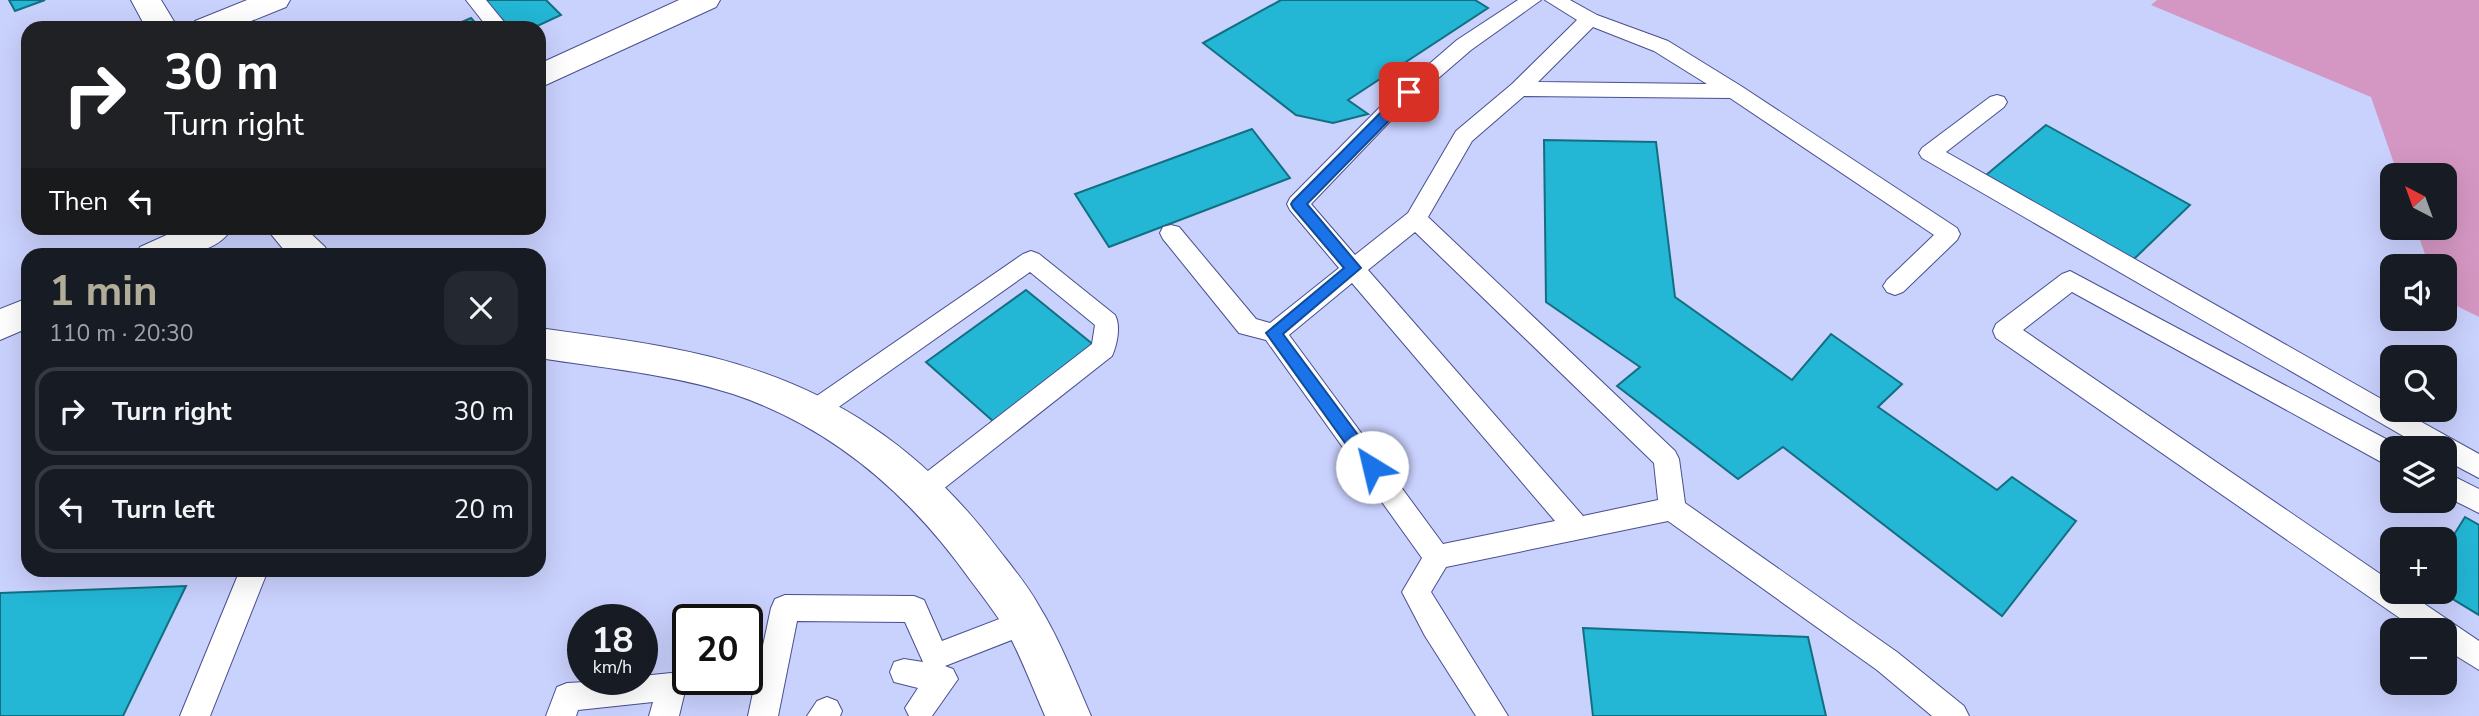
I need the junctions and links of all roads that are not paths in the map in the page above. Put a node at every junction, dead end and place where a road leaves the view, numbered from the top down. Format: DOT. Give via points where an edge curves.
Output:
graph roads {
  1 [pos="146,0"];
  2 [pos="275,0"];
  3 [pos="476,0"];
  4 [pos="705,0"];
  5 [pos="1531,0"];
  6 [pos="1555,0"];
  7 [pos="1590,19"];
  8 [pos="158,21"];
  9 [pos="223,21"];
  10 [pos="493,21"];
  11 [pos="546,74"];
  12 [pos="1519,89"];
  13 [pos="1734,91"];
  14 [pos="1997,102"];
  15 [pos="1416,219"];
  16 [pos="1171,233"];
  17 [pos="200,235"];
  18 [pos="291,235"];
  19 [pos="171,248"];
  20 [pos="304,248"];
  21 [pos="1353,268"];
  22 [pos="1895,286"];
  23 [pos="21,315"];
  24 [pos="0,325"];
  25 [pos="1274,333"];
  26 [pos="546,344"];
  27 [pos="814,411"];
  28 [pos="2380,448"];
  29 [pos="2479,467"];
  30 [pos="924,489"];
  31 [pos="2457,490"];
  32 [pos="2479,502"];
  33 [pos="1672,509"];
  34 [pos="1577,528"];
  35 [pos="1437,557"];
  36 [pos="251,577"];
  37 [pos="2423,618"];
  38 [pos="1025,622"];
  39 [pos="2457,642"];
  40 [pos="2479,657"];
  41 [pos="939,668"];
  42 [pos="904,672"];
  43 [pos="919,708"];
  44 [pos="1950,715"];
  45 [pos="195,716"];
  46 [pos="561,716"];
  47 [pos="664,716"];
  48 [pos="763,716"];
  49 [pos="1068,716"];
  50 [pos="1493,716"];
  1 -- 8 [label="street"];
  2 -- 9 [label="street"];
  3 -- 10 [label="lane"];
  4 -- 11 [label="street"];
  5 -- 21 [label="lane" via="1464,45 1391,108 1298,204"];
  6 -- 7 [label="lane"];
  7 -- 12 [label="lane"];
  7 -- 13 [label="lane" via="1661,46"];
  12 -- 13 [label="lane"];
  12 -- 15 [label="lane" via="1464,136"];
  13 -- 22 [label="lane" via="1949,234"];
  14 -- 29 [label="lane" via="1930,153"];
  15 -- 21 [label="lane"];
  15 -- 33 [label="lane" via="1666,459"];
  16 -- 25 [label="lane" via="1248,326"];
  17 -- 19 [label="street"];
  18 -- 20 [label="street"];
  21 -- 25 [label="lane"];
  21 -- 34 [label="lane"];
  23 -- 24 [label="street"];
  25 -- 35 [label="lane"];
  26 -- 27 [label="street" via="674,363 738,380"];
  27 -- 30 [label="street" via="874,445"];
  27 -- 30 [label="lane" via="1031,260 1107,322 1103,349"];
  28 -- 37 [label="lane" via="2070,280 2006,331"];
  30 -- 38 [label="street" via="973,547"];
  31 -- 32 [label="lane"];
  33 -- 34 [label="lane"];
  33 -- 44 [label="lane" via="1886,661"];
  34 -- 35 [label="lane"];
  35 -- 50 [label="lane" via="1416,592"];
  36 -- 45 [label="lane"];
  38 -- 41 [label="lane"];
  38 -- 49 [label="street"];
  39 -- 40 [label="lane"];
  41 -- 42 [label="lane"];
  41 -- 43 [label="lane"];
  41 -- 48 [label="lane" via="914,609 785,608"];
  46 -- 47 [label="lane" via="566,696 670,687"];
}
